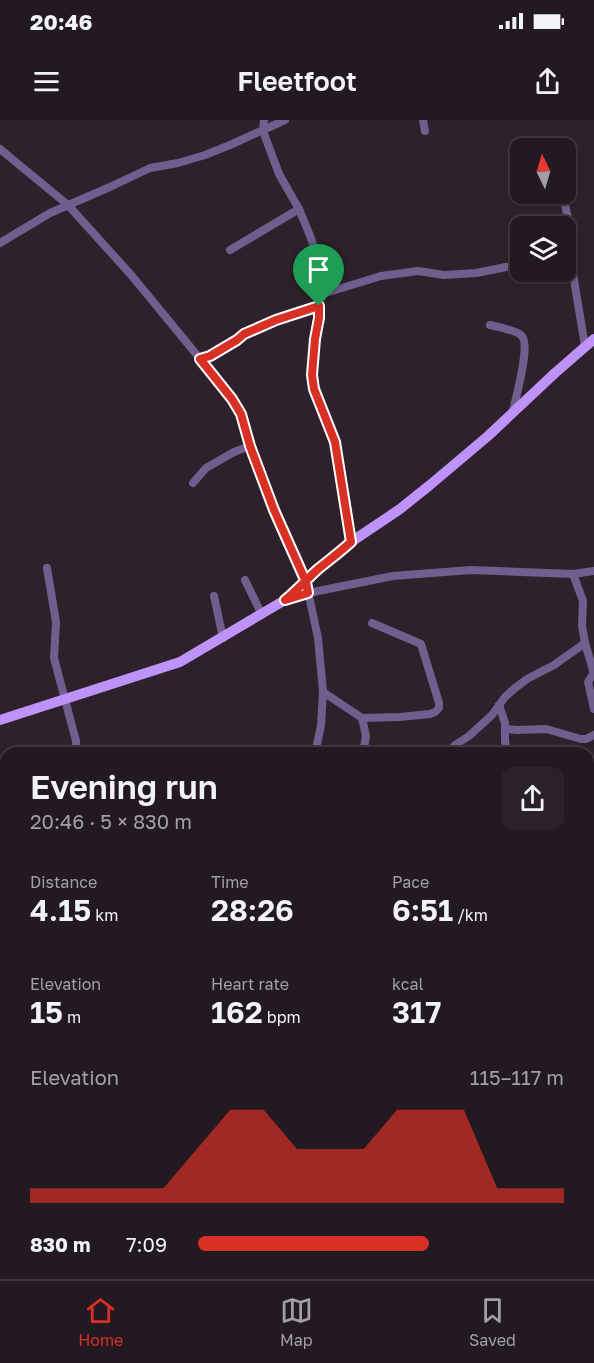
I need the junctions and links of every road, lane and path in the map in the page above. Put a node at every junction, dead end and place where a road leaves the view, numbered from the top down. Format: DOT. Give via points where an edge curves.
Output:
graph roads {
  1 [pos="264,120"];
  2 [pos="285,120"];
  3 [pos="423,120"];
  4 [pos="263,131"];
  5 [pos="425,131"];
  6 [pos="0,149"];
  7 [pos="68,205"];
  8 [pos="299,208"];
  9 [pos="0,243"];
  10 [pos="230,250"];
  11 [pos="510,267"];
  12 [pos="573,282"];
  13 [pos="322,294"];
  14 [pos="319,306"];
  15 [pos="490,325"];
  16 [pos="589,342"];
  17 [pos="200,359"];
  18 [pos="513,412"];
  19 [pos="250,446"];
  20 [pos="193,483"];
  21 [pos="351,542"];
  22 [pos="47,568"];
  23 [pos="594,571"];
  24 [pos="573,574"];
  25 [pos="245,580"];
  26 [pos="307,587"];
  27 [pos="214,596"];
  28 [pos="262,615"];
  29 [pos="372,623"];
  30 [pos="223,638"];
  31 [pos="585,643"];
  32 [pos="323,692"];
  33 [pos="64,700"];
  34 [pos="499,705"];
  35 [pos="594,710"];
  36 [pos="362,718"];
  37 [pos="0,720"];
  38 [pos="505,729"];
  39 [pos="594,735"];
  40 [pos="76,747"];
  41 [pos="316,747"];
  42 [pos="364,747"];
  43 [pos="452,747"];
  44 [pos="506,747"];
  1 -- 4 [label="street"];
  2 -- 4 [label="street"];
  3 -- 5 [label="street"];
  4 -- 7 [label="street" via="191,160 150,168"];
  4 -- 8 [label="street" via="279,174"];
  6 -- 7 [label="street"];
  7 -- 9 [label="street"];
  7 -- 17 [label="street"];
  8 -- 10 [label="street"];
  8 -- 13 [label="street" via="321,272"];
  11 -- 13 [label="street" via="476,273 444,275 418,271 381,276"];
  12 -- 16 [label="street"];
  13 -- 14 [label="street"];
  14 -- 17 [label="street" via="244,334"];
  14 -- 21 [label="street" via="312,375 335,442"];
  15 -- 18 [label="street" via="523,336 525,346"];
  16 -- 18 [label="main road"];
  17 -- 19 [label="street" via="241,414"];
  18 -- 21 [label="main road" via="430,485"];
  19 -- 20 [label="street" via="206,468"];
  19 -- 26 [label="street"];
  21 -- 26 [label="main road" via="316,571"];
  22 -- 33 [label="street" via="56,622 54,658"];
  23 -- 24 [label="street"];
  24 -- 26 [label="street" via="471,570"];
  24 -- 31 [label="street" via="583,601"];
  25 -- 28 [label="street"];
  26 -- 28 [label="main road"];
  26 -- 32 [label="street" via="318,638"];
  27 -- 30 [label="street"];
  28 -- 30 [label="main road"];
  29 -- 36 [label="street" via="422,644 439,704 430,714"];
  30 -- 33 [label="main road" via="180,662"];
  31 -- 34 [label="street" via="527,679"];
  31 -- 35 [label="street" via="593,670 588,682"];
  32 -- 36 [label="street"];
  32 -- 41 [label="street"];
  33 -- 37 [label="main road"];
  33 -- 40 [label="street"];
  34 -- 38 [label="street"];
  34 -- 43 [label="street"];
  36 -- 42 [label="street"];
  38 -- 39 [label="street" via="546,729 581,739"];
  38 -- 44 [label="street"];
}
